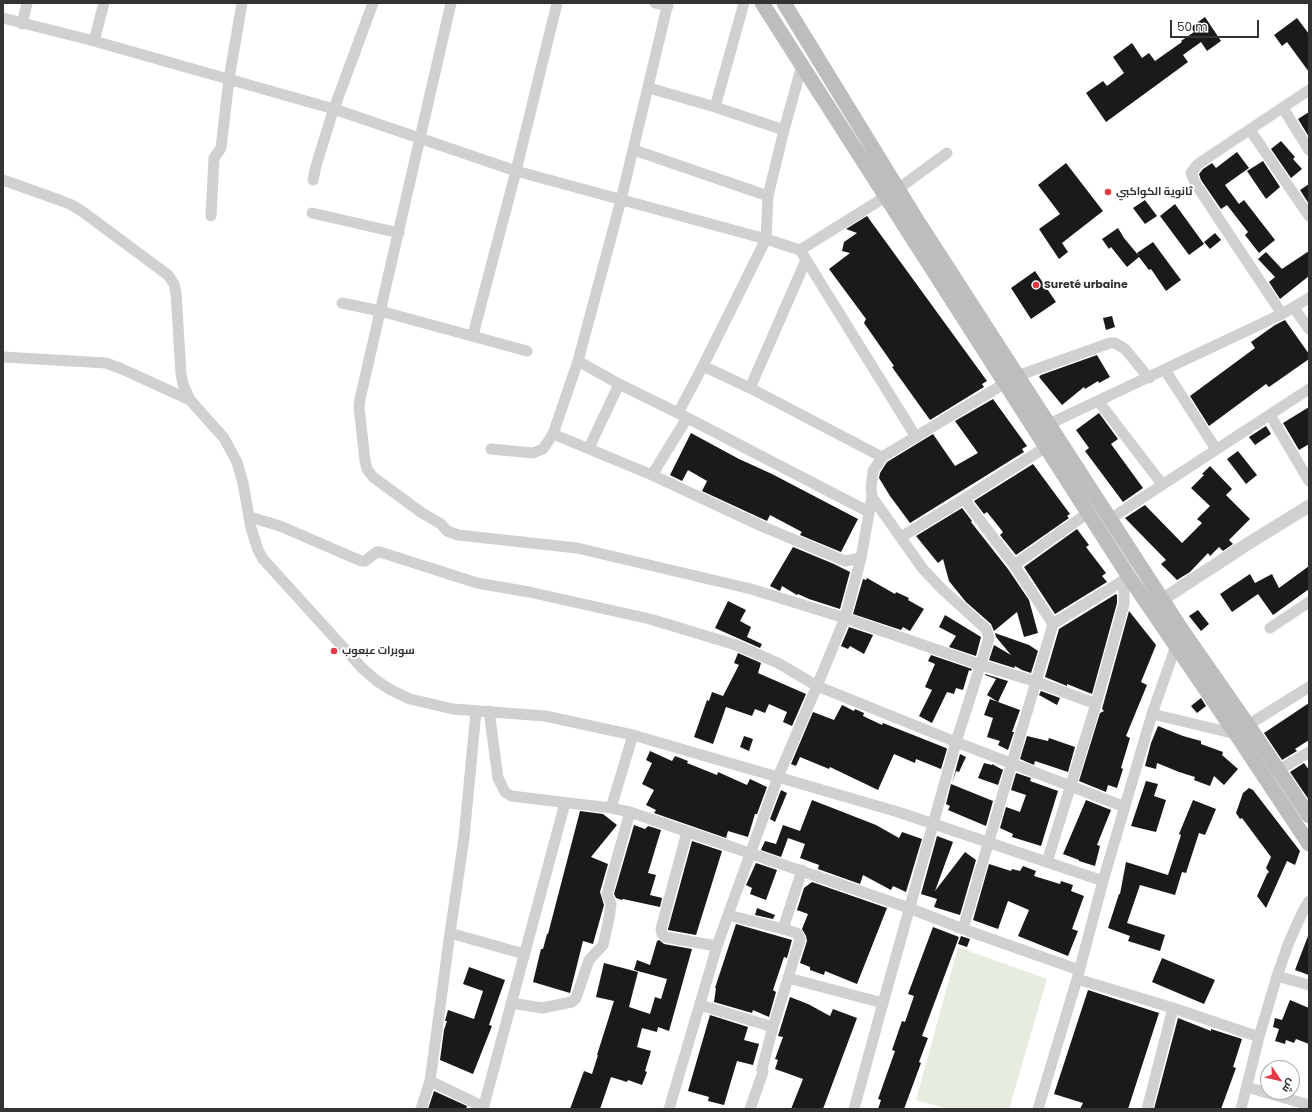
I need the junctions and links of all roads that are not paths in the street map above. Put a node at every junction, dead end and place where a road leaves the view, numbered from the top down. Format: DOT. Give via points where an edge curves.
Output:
graph roads {
  1 [pos="27,3"];
  2 [pos="104,3"];
  3 [pos="242,3"];
  4 [pos="373,3"];
  5 [pos="451,3"];
  6 [pos="557,3"];
  7 [pos="655,3"];
  8 [pos="744,3"];
  9 [pos="762,3"];
  10 [pos="784,3"];
  11 [pos="668,4"];
  12 [pos="3,18"];
  13 [pos="22,24"];
  14 [pos="94,41"];
  15 [pos="802,65"];
  16 [pos="230,79"];
  17 [pos="648,88"];
  18 [pos="1309,90"];
  19 [pos="715,107"];
  20 [pos="1283,108"];
  21 [pos="334,109"];
  22 [pos="784,130"];
  23 [pos="1250,130"];
  24 [pos="421,139"];
  25 [pos="1309,149"];
  26 [pos="634,150"];
  27 [pos="947,153"];
  28 [pos="516,171"];
  29 [pos="3,180"];
  30 [pos="313,180"];
  31 [pos="892,192"];
  32 [pos="768,196"];
  33 [pos="621,200"];
  34 [pos="312,213"];
  35 [pos="211,216"];
  36 [pos="1309,216"];
  37 [pos="399,233"];
  38 [pos="766,239"];
  39 [pos="803,255"];
  40 [pos="1309,298"];
  41 [pos="342,303"];
  42 [pos="1294,308"];
  43 [pos="380,310"];
  44 [pos="1282,314"];
  45 [pos="1309,329"];
  46 [pos="473,335"];
  47 [pos="527,351"];
  48 [pos="3,357"];
  49 [pos="578,361"];
  50 [pos="703,366"];
  51 [pos="1165,370"];
  52 [pos="1149,378"];
  53 [pos="1010,379"];
  54 [pos="619,384"];
  55 [pos="750,388"];
  56 [pos="1309,389"];
  57 [pos="190,400"];
  58 [pos="1099,402"];
  59 [pos="683,415"];
  60 [pos="1270,415"];
  61 [pos="1049,424"];
  62 [pos="553,434"];
  63 [pos="916,437"];
  64 [pos="1046,447"];
  65 [pos="589,448"];
  66 [pos="491,449"];
  67 [pos="1216,449"];
  68 [pos="882,458"];
  69 [pos="652,475"];
  70 [pos="1309,481"];
  71 [pos="1162,484"];
  72 [pos="872,497"];
  73 [pos="964,499"];
  74 [pos="1309,506"];
  75 [pos="869,512"];
  76 [pos="1088,513"];
  77 [pos="250,517"];
  78 [pos="1110,519"];
  79 [pos="901,537"];
  80 [pos="861,558"];
  81 [pos="1014,566"];
  82 [pos="1126,578"];
  83 [pos="1163,600"];
  84 [pos="1309,602"];
  85 [pos="1149,608"];
  86 [pos="845,618"];
  87 [pos="1053,624"];
  88 [pos="1270,628"];
  89 [pos="1182,630"];
  90 [pos="1176,646"];
  91 [pos="981,665"];
  92 [pos="1037,682"];
  93 [pos="818,686"];
  94 [pos="1309,687"];
  95 [pos="1096,704"];
  96 [pos="476,711"];
  97 [pos="489,712"];
  98 [pos="1152,714"];
  99 [pos="1242,729"];
  100 [pos="633,735"];
  101 [pos="956,742"];
  102 [pos="1309,752"];
  103 [pos="1012,763"];
  104 [pos="1279,770"];
  105 [pos="778,777"];
  106 [pos="1071,786"];
  107 [pos="564,803"];
  108 [pos="1125,807"];
  109 [pos="611,808"];
  110 [pos="630,812"];
  111 [pos="1309,816"];
  112 [pos="934,823"];
  113 [pos="687,832"];
  114 [pos="990,843"];
  115 [pos="1309,844"];
  116 [pos="751,853"];
  117 [pos="1047,862"];
  118 [pos="802,870"];
  119 [pos="1103,881"];
  120 [pos="1309,901"];
  121 [pos="909,908"];
  122 [pos="728,915"];
  123 [pos="783,929"];
  124 [pos="964,929"];
  125 [pos="450,933"];
  126 [pos="717,946"];
  127 [pos="524,954"];
  128 [pos="1078,974"];
  129 [pos="1277,976"];
  130 [pos="788,978"];
  131 [pos="1309,985"];
  132 [pos="511,1003"];
  133 [pos="883,1003"];
  134 [pos="700,1005"];
  135 [pos="1173,1008"];
  136 [pos="773,1027"];
  137 [pos="1259,1037"];
  138 [pos="430,1081"];
  139 [pos="1248,1087"];
  140 [pos="1309,1105"];
  141 [pos="483,1108"];
  142 [pos="422,1109"];
  143 [pos="669,1109"];
  144 [pos="750,1109"];
  145 [pos="854,1109"];
  146 [pos="1038,1109"];
  147 [pos="1147,1109"];
  148 [pos="1241,1109"];
  1 -- 13 [label="street"];
  2 -- 14 [label="street"];
  3 -- 16 [label="street"];
  4 -- 21 [label="street"];
  5 -- 24 [label="street"];
  6 -- 28 [label="street"];
  7 -- 11 [label="street"];
  8 -- 19 [label="street"];
  9 -- 15 [label="main road"];
  10 -- 31 [label="main road"];
  11 -- 17 [label="street"];
  12 -- 13 [label="street"];
  13 -- 14 [label="street"];
  14 -- 16 [label="street"];
  15 -- 22 [label="street"];
  15 -- 31 [label="main road"];
  16 -- 21 [label="street"];
  16 -- 35 [label="street" via="221,148 214,158"];
  17 -- 19 [label="street"];
  17 -- 26 [label="street"];
  18 -- 20 [label="street"];
  19 -- 22 [label="street"];
  20 -- 23 [label="street"];
  20 -- 25 [label="street"];
  21 -- 24 [label="street"];
  21 -- 30 [label="street"];
  22 -- 32 [label="street"];
  23 -- 36 [label="street"];
  23 -- 44 [label="street" via="1198,164 1191,173 1195,183"];
  24 -- 28 [label="street"];
  24 -- 37 [label="street"];
  26 -- 32 [label="street"];
  26 -- 33 [label="street"];
  27 -- 31 [label="street"];
  28 -- 33 [label="street"];
  28 -- 46 [label="street"];
  29 -- 57 [label="street" via="72,205 168,275 176,292 181,374"];
  31 -- 39 [label="street"];
  31 -- 53 [label="main road" via="919,224"];
  32 -- 38 [label="street"];
  33 -- 38 [label="street"];
  33 -- 49 [label="street"];
  34 -- 37 [label="street"];
  37 -- 43 [label="street"];
  38 -- 39 [label="street"];
  38 -- 50 [label="street"];
  39 -- 55 [label="street"];
  39 -- 63 [label="street"];
  40 -- 42 [label="street"];
  41 -- 43 [label="street"];
  42 -- 44 [label="street"];
  42 -- 45 [label="street"];
  43 -- 46 [label="street"];
  43 -- 86 [label="street" via="359,407 367,469 373,477 441,524 447,531 475,538 577,548 751,589"];
  44 -- 51 [label="street"];
  46 -- 47 [label="street"];
  48 -- 57 [label="street" via="106,363"];
  49 -- 54 [label="street"];
  49 -- 62 [label="street"];
  50 -- 55 [label="street"];
  50 -- 59 [label="street"];
  51 -- 52 [label="street"];
  51 -- 67 [label="street"];
  52 -- 53 [label="street" via="1125,349 1110,343"];
  52 -- 58 [label="street"];
  53 -- 61 [label="main road"];
  53 -- 63 [label="street"];
  53 -- 64 [label="main road"];
  54 -- 59 [label="street"];
  54 -- 65 [label="street"];
  55 -- 68 [label="street"];
  56 -- 60 [label="street"];
  57 -- 77 [label="street" via="224,438 237,462"];
  58 -- 61 [label="street"];
  58 -- 71 [label="street"];
  59 -- 69 [label="street"];
  59 -- 75 [label="street"];
  60 -- 67 [label="street"];
  60 -- 70 [label="street"];
  61 -- 78 [label="main road"];
  62 -- 65 [label="street"];
  62 -- 66 [label="street" via="543,449 533,453"];
  63 -- 68 [label="street"];
  64 -- 73 [label="street"];
  64 -- 76 [label="main road"];
  65 -- 69 [label="street"];
  67 -- 71 [label="street"];
  68 -- 72 [label="street" via="873,471"];
  69 -- 80 [label="street" via="759,525 845,561"];
  71 -- 78 [label="street"];
  72 -- 75 [label="street"];
  72 -- 79 [label="street"];
  73 -- 79 [label="street"];
  73 -- 81 [label="street"];
  74 -- 83 [label="street"];
  75 -- 80 [label="street"];
  76 -- 81 [label="street"];
  76 -- 82 [label="main road"];
  77 -- 93 [label="street" via="280,526 361,561 380,552 477,583 650,619 736,644 778,663"];
  77 -- 96 [label="street" via="251,528 263,559 377,681 410,699 453,710"];
  78 -- 83 [label="main road"];
  79 -- 91 [label="street" via="923,568 943,590 989,633"];
  80 -- 86 [label="street"];
  81 -- 87 [label="street"];
  82 -- 85 [label="main road"];
  82 -- 87 [label="street"];
  82 -- 95 [label="street" via="1124,604"];
  83 -- 85 [label="street"];
  83 -- 89 [label="main road"];
  84 -- 88 [label="street"];
  85 -- 90 [label="main road"];
  86 -- 91 [label="street"];
  86 -- 93 [label="street"];
  87 -- 92 [label="street"];
  89 -- 90 [label="street"];
  89 -- 99 [label="main road"];
  90 -- 98 [label="street"];
  90 -- 99 [label="main road"];
  91 -- 92 [label="street"];
  91 -- 101 [label="street"];
  92 -- 95 [label="street"];
  92 -- 103 [label="street"];
  93 -- 101 [label="street"];
  93 -- 105 [label="street"];
  94 -- 99 [label="street"];
  95 -- 106 [label="street"];
  96 -- 97 [label="street"];
  96 -- 125 [label="street" via="464,838"];
  97 -- 100 [label="street" via="545,716"];
  97 -- 107 [label="street" via="498,778 505,792 511,796"];
  98 -- 99 [label="street"];
  98 -- 108 [label="street"];
  99 -- 104 [label="main road"];
  99 -- 115 [label="main road"];
  100 -- 105 [label="street"];
  100 -- 109 [label="street"];
  101 -- 103 [label="street"];
  101 -- 112 [label="street"];
  102 -- 104 [label="street"];
  103 -- 106 [label="street"];
  103 -- 114 [label="street"];
  104 -- 111 [label="main road"];
  105 -- 112 [label="street"];
  105 -- 116 [label="street"];
  106 -- 108 [label="street"];
  106 -- 117 [label="street"];
  107 -- 109 [label="street"];
  107 -- 127 [label="street"];
  108 -- 119 [label="street"];
  109 -- 110 [label="street"];
  110 -- 113 [label="street"];
  110 -- 132 [label="street" via="607,894 611,904 602,945 589,960 576,998 572,1002 542,1008"];
  112 -- 114 [label="street"];
  112 -- 121 [label="street"];
  113 -- 116 [label="street"];
  113 -- 126 [label="street" via="661,929 662,934 665,937"];
  114 -- 117 [label="street"];
  114 -- 124 [label="street"];
  116 -- 118 [label="street"];
  116 -- 122 [label="street"];
  117 -- 119 [label="street"];
  118 -- 121 [label="street"];
  118 -- 123 [label="street"];
  119 -- 128 [label="street"];
  120 -- 129 [label="street" via="1288,942"];
  121 -- 124 [label="street"];
  121 -- 133 [label="street"];
  122 -- 123 [label="street"];
  122 -- 126 [label="street"];
  123 -- 130 [label="street" via="797,933 800,938"];
  124 -- 128 [label="street"];
  125 -- 127 [label="street"];
  125 -- 138 [label="street"];
  126 -- 134 [label="street"];
  127 -- 132 [label="street"];
  128 -- 135 [label="street"];
  128 -- 146 [label="street"];
  129 -- 131 [label="street"];
  129 -- 137 [label="street"];
  130 -- 133 [label="street"];
  130 -- 136 [label="street"];
  132 -- 141 [label="street"];
  133 -- 145 [label="street"];
  134 -- 136 [label="street"];
  134 -- 143 [label="street"];
  135 -- 137 [label="street"];
  135 -- 147 [label="street"];
  136 -- 144 [label="street" via="763,1072"];
  137 -- 139 [label="street"];
  138 -- 141 [label="street"];
  138 -- 142 [label="street"];
  139 -- 140 [label="street"];
  139 -- 148 [label="street"];
}
